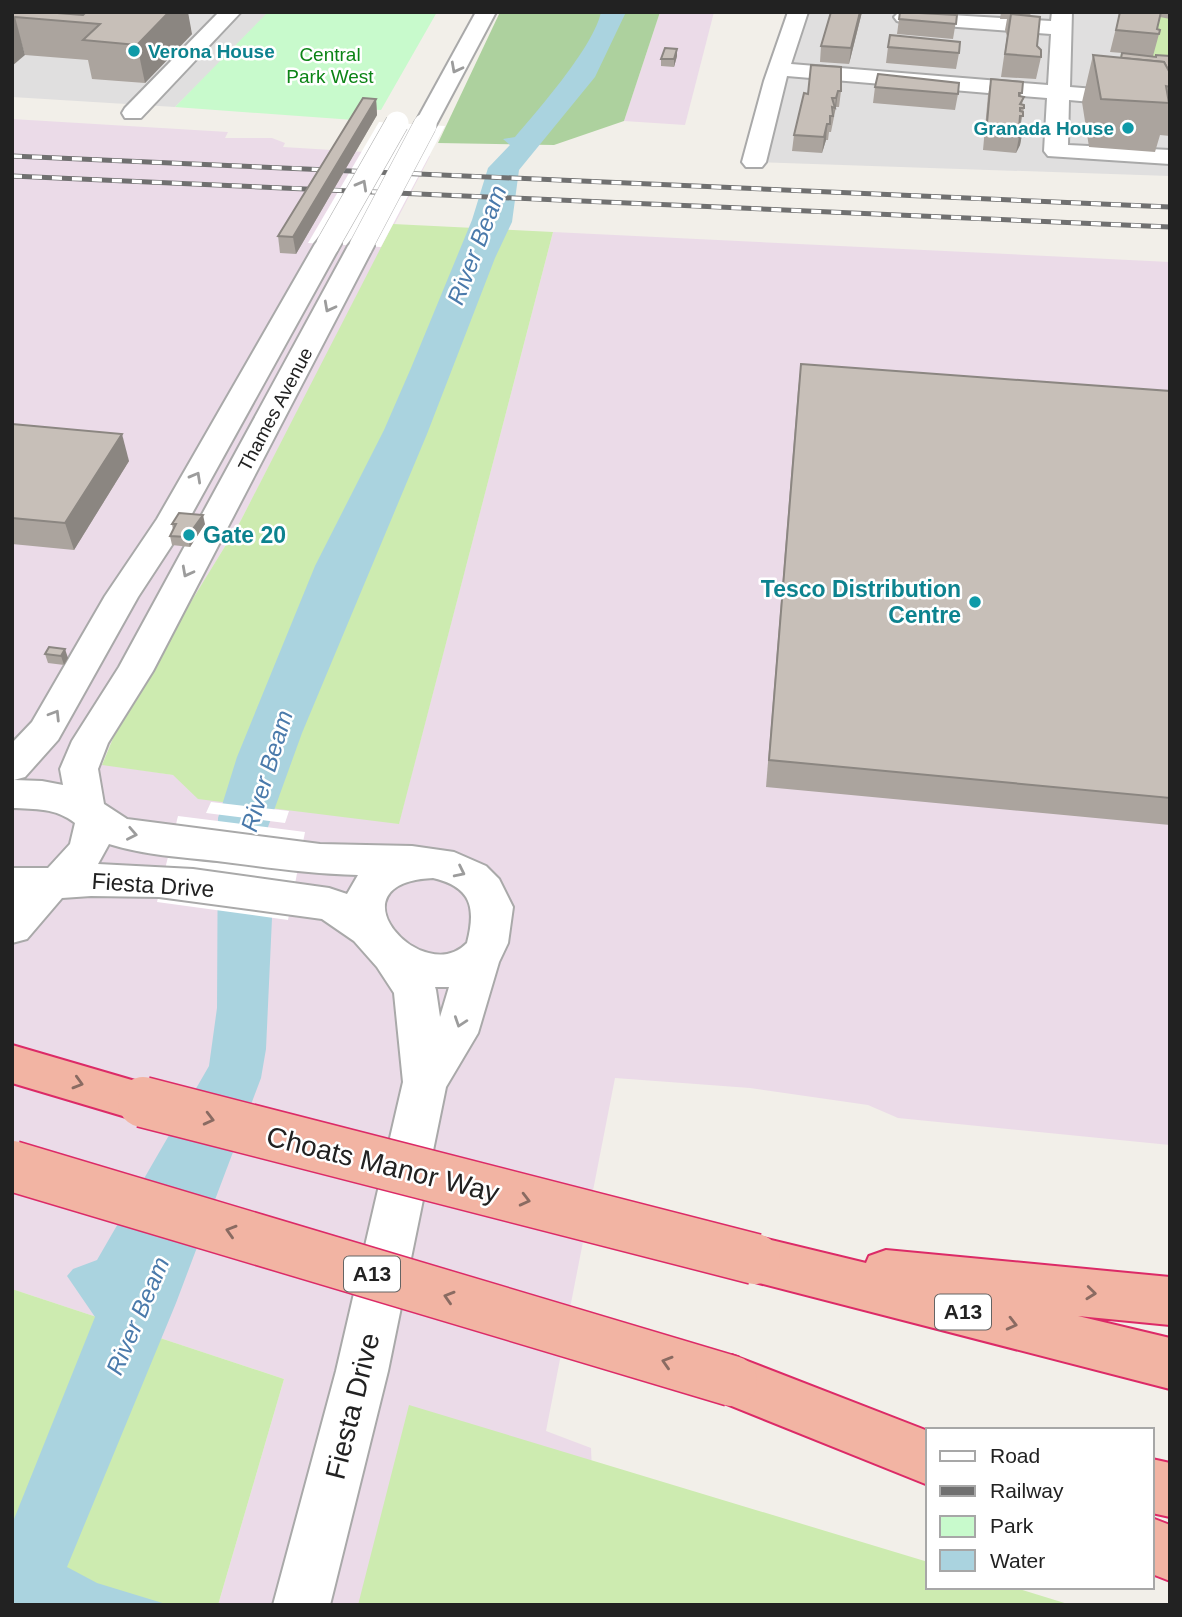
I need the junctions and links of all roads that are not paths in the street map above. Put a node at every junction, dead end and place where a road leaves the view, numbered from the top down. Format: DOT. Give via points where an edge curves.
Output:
graph roads {
  1 [pos="486,12"];
  2 [pos="798,12"];
  3 [pos="202,13"];
  4 [pos="229,14"];
  5 [pos="900,17"];
  6 [pos="1062,21"];
  7 [pos="780,69"];
  8 [pos="1060,92"];
  9 [pos="409,101"];
  10 [pos="1170,102"];
  11 [pos="133,113"];
  12 [pos="1170,157"];
  13 [pos="754,162"];
  14 [pos="12,767"];
  15 [pos="12,794"];
  16 [pos="90,813"];
  17 [pos="418,861"];
  18 [pos="40,883"];
  19 [pos="12,927"];
  20 [pos="380,942"];
  21 [pos="480,957"];
  22 [pos="12,1064"];
  23 [pos="425,1082"];
  24 [pos="12,1166"];
  25 [pos="755,1259"];
  26 [pos="1170,1301"];
  27 [pos="1170,1364"];
  28 [pos="732,1381"];
  29 [pos="926,1430"];
  30 [pos="926,1457"];
  31 [pos="305,1588"];
  1 -- 16 [label="street, Thames Avenue, one-way, bridge" via="135,671 90,741 79,769"];
  2 -- 7 [label="street"];
  3 -- 4 [label="street"];
  4 -- 11 [label="street"];
  5 -- 6 [label="street"];
  6 -- 8 [label="street"];
  7 -- 8 [label="street"];
  7 -- 13 [label="street"];
  8 -- 10 [label="street"];
  8 -- 12 [label="street" via="1056,150"];
  14 -- 9 [label="street, Thames Avenue, one-way, bridge" via="45,731 122,596 172,522"];
  15 -- 16 [label="street, Fiesta Drive" via="61,798"];
  16 -- 17 [label="street, Fiesta Drive, one-way" via="113,830 129,835 341,861"];
  16 -- 18 [label="street" via="94,834 88,850 76,865"];
  17 -- 20 [label="street" via="386,872 371,887 363,905"];
  17 -- 21 [label="street, one-way" via="466,874 488,894 494,911"];
  18 -- 19 [label="street"];
  18 -- 20 [label="street, Fiesta Drive" via="149,880 329,904 353,916"];
  20 -- 21 [label="street" via="408,964 428,969 462,966"];
  20 -- 23 [label="street, Fiesta Drive" via="415,990"];
  21 -- 23 [label="street, Fiesta Drive, one-way" via="456,1033"];
  22 -- 25 [label="highway, Choats Manor Way / A13, one-way, bridge"];
  23 -- 31 [label="street, Fiesta Drive" via="362,1371"];
  28 -- 24 [label="highway, A13, one-way, bridge"];
  25 -- 26 [label="highway, A13, one-way"];
  25 -- 27 [label="highway, A13, one-way"];
  28 -- 29 [label="highway, A13"];
  28 -- 30 [label="highway, A13"];
}
